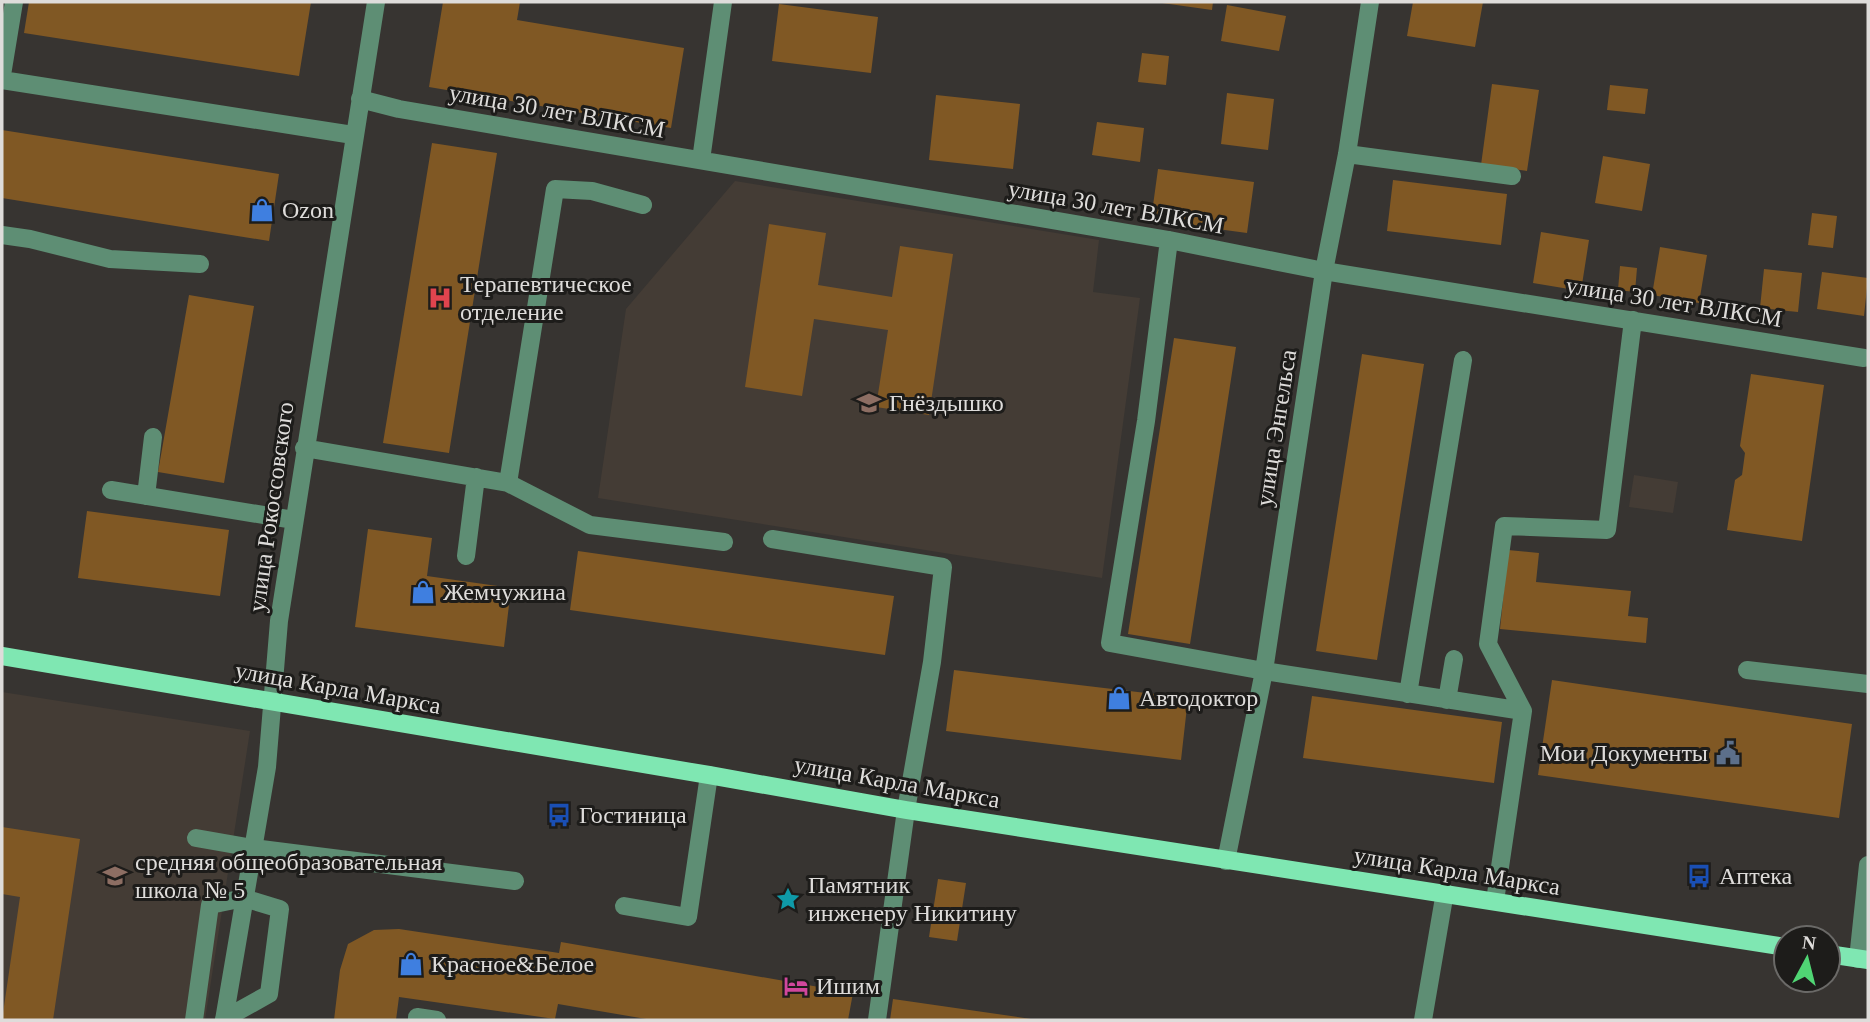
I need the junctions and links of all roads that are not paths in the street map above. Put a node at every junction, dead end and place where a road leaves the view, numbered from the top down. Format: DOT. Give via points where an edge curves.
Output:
graph roads {
  1 [pos="14,2"];
  2 [pos="376,2"];
  3 [pos="723,2"];
  4 [pos="1370,2"];
  5 [pos="2,78"];
  6 [pos="360,99"];
  7 [pos="353,135"];
  8 [pos="1347,154"];
  9 [pos="701,160"];
  10 [pos="1512,176"];
  11 [pos="643,205"];
  12 [pos="2,235"];
  13 [pos="1169,240"];
  14 [pos="200,264"];
  15 [pos="1324,271"];
  16 [pos="1633,320"];
  17 [pos="1864,358"];
  18 [pos="1462,360"];
  19 [pos="153,437"];
  20 [pos="304,449"];
  21 [pos="476,477"];
  22 [pos="508,483"];
  23 [pos="111,490"];
  24 [pos="146,496"];
  25 [pos="294,520"];
  26 [pos="772,539"];
  27 [pos="724,541"];
  28 [pos="466,556"];
  29 [pos="2,656"];
  30 [pos="1454,659"];
  31 [pos="1747,670"];
  32 [pos="1264,671"];
  33 [pos="1868,684"];
  34 [pos="1408,694"];
  35 [pos="1447,700"];
  36 [pos="272,701"];
  37 [pos="1523,710"];
  38 [pos="709,775"];
  39 [pos="906,810"];
  40 [pos="196,838"];
  41 [pos="253,848"];
  42 [pos="1226,861"];
  43 [pos="1868,865"];
  44 [pos="515,881"];
  45 [pos="1444,892"];
  46 [pos="244,898"];
  47 [pos="1495,901"];
  48 [pos="624,906"];
  49 [pos="1772,945"];
  50 [pos="1842,956"];
  51 [pos="1863,960"];
  52 [pos="194,1020"];
  53 [pos="224,1020"];
  54 [pos="417,1020"];
  55 [pos="438,1020"];
  56 [pos="877,1020"];
  57 [pos="1423,1020"];
  1 -- 5 [label="street"];
  2 -- 6 [label="street, улица Рокоссовского"];
  3 -- 9 [label="street"];
  4 -- 8 [label="street, улица Энгельса"];
  5 -- 7 [label="street"];
  6 -- 7 [label="street, улица Рокоссовского"];
  6 -- 9 [label="street, улица 30 лет ВЛКСМ"];
  7 -- 20 [label="street, улица Рокоссовского"];
  8 -- 10 [label="street"];
  8 -- 15 [label="street, улица Энгельса"];
  9 -- 13 [label="street, улица 30 лет ВЛКСМ"];
  11 -- 22 [label="street" via="592,191 555,189"];
  12 -- 14 [label="street" via="110,259"];
  13 -- 15 [label="street, улица 30 лет ВЛКСМ"];
  13 -- 32 [label="street" via="1110,643"];
  15 -- 16 [label="street, улица 30 лет ВЛКСМ"];
  15 -- 32 [label="street, улица Энгельса"];
  16 -- 17 [label="street, улица 30 лет ВЛКСМ"];
  16 -- 37 [label="street" via="1607,530 1504,526 1488,644"];
  18 -- 34 [label="street"];
  19 -- 24 [label="street"];
  20 -- 21 [label="street"];
  20 -- 25 [label="street, улица Рокоссовского"];
  21 -- 22 [label="street"];
  21 -- 28 [label="street"];
  22 -- 27 [label="street" via="590,525"];
  23 -- 24 [label="street"];
  24 -- 25 [label="street"];
  25 -- 36 [label="street, улица Рокоссовского"];
  26 -- 39 [label="street" via="943,567"];
  29 -- 36 [label="main road, улица Карла Маркса"];
  30 -- 35 [label="street"];
  31 -- 33 [label="street"];
  32 -- 34 [label="street"];
  32 -- 42 [label="street, улица Энгельса"];
  34 -- 35 [label="street"];
  35 -- 37 [label="street"];
  36 -- 38 [label="main road, улица Карла Маркса"];
  36 -- 41 [label="street, улица Рокоссовского" via="267,767"];
  37 -- 47 [label="street"];
  38 -- 39 [label="main road, улица Карла Маркса"];
  38 -- 48 [label="street" via="688,917"];
  39 -- 42 [label="main road, улица Карла Маркса"];
  39 -- 56 [label="street"];
  40 -- 41 [label="street"];
  41 -- 44 [label="street"];
  41 -- 46 [label="street, улица Рокоссовского"];
  42 -- 45 [label="main road, улица Карла Маркса"];
  43 -- 51 [label="street"];
  45 -- 47 [label="main road, улица Карла Маркса"];
  45 -- 57 [label="street"];
  46 -- 52 [label="street" via="210,905"];
  46 -- 53 [label="street, улица Рокоссовского"];
  46 -- 53 [label="street" via="281,909 269,993"];
  47 -- 49 [label="main road, улица Карла Маркса"];
  50 -- 51 [label="main road"];
  54 -- 55 [label="street"];
}
